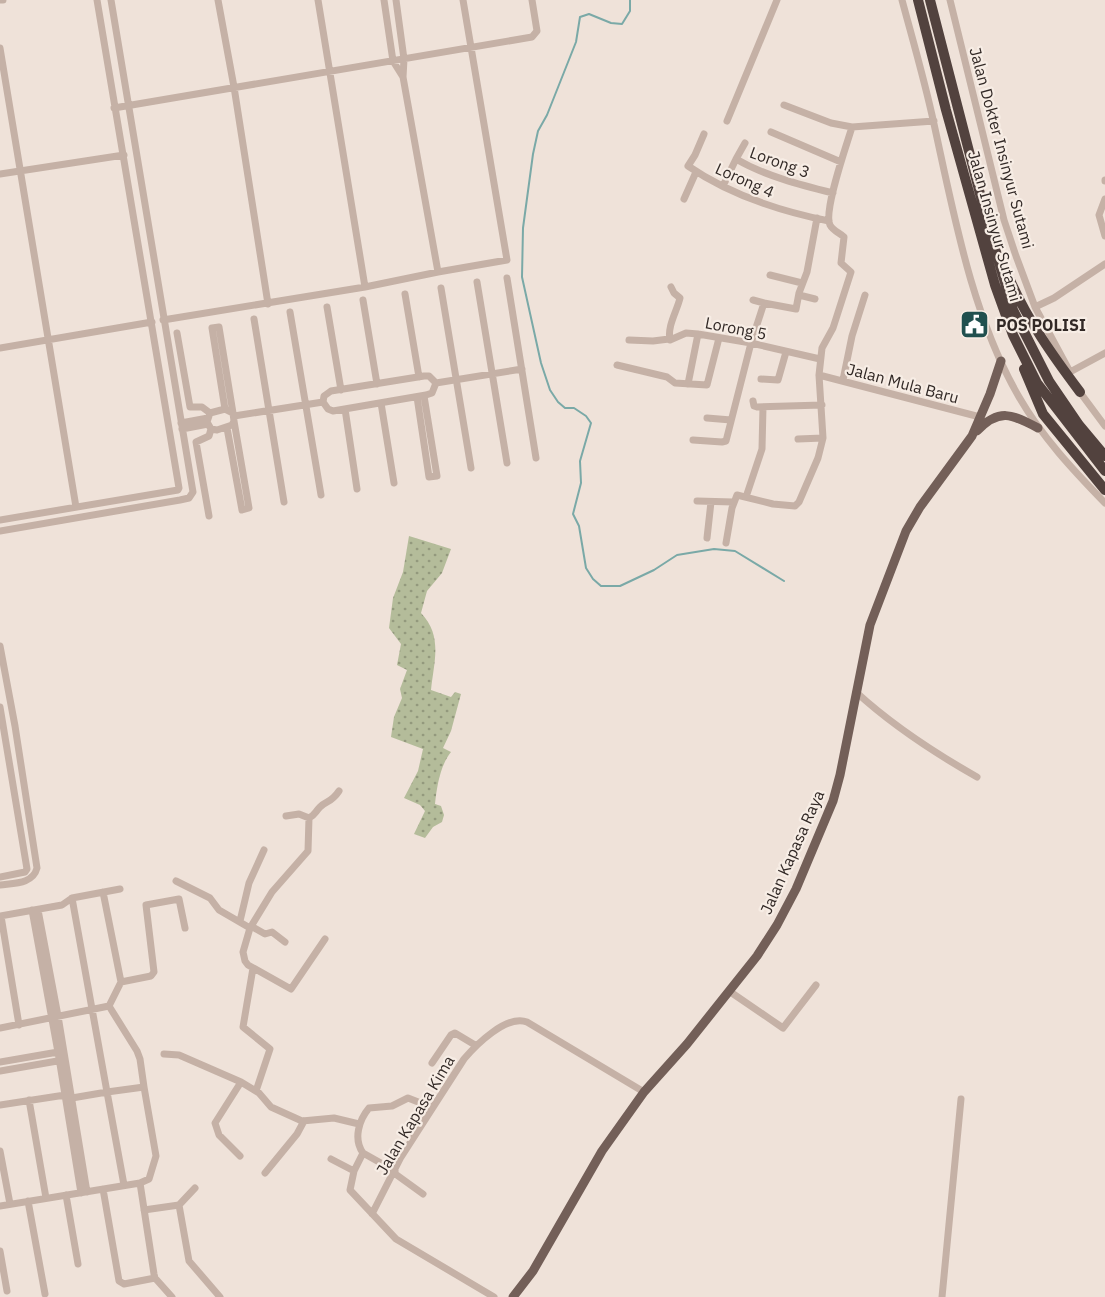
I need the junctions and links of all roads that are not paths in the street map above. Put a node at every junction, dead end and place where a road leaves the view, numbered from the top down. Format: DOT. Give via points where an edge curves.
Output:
graph roads {
  1 [pos="97,0"];
  2 [pos="111,0"];
  3 [pos="218,0"];
  4 [pos="318,0"];
  5 [pos="384,0"];
  6 [pos="396,0"];
  7 [pos="463,0"];
  8 [pos="532,0"];
  9 [pos="777,0"];
  10 [pos="902,0"];
  11 [pos="918,0"];
  12 [pos="930,0"];
  13 [pos="950,0"];
  14 [pos="469,47"];
  15 [pos="0,48"];
  16 [pos="404,59"];
  17 [pos="393,61"];
  18 [pos="329,71"];
  19 [pos="403,77"];
  20 [pos="234,87"];
  21 [pos="128,105"];
  22 [pos="784,105"];
  23 [pos="114,108"];
  24 [pos="727,121"];
  25 [pos="934,121"];
  26 [pos="852,127"];
  27 [pos="771,132"];
  28 [pos="704,134"];
  29 [pos="745,142"];
  30 [pos="124,155"];
  31 [pos="736,159"];
  32 [pos="841,162"];
  33 [pos="21,171"];
  34 [pos="696,172"];
  35 [pos="0,174"];
  36 [pos="723,186"];
  37 [pos="833,194"];
  38 [pos="684,199"];
  39 [pos="1105,199"];
  40 [pos="817,218"];
  41 [pos="829,221"];
  42 [pos="987,221"];
  43 [pos="1105,236"];
  44 [pos="1105,264"];
  45 [pos="438,272"];
  46 [pos="770,275"];
  47 [pos="507,278"];
  48 [pos="477,282"];
  49 [pos="802,283"];
  50 [pos="671,286"];
  51 [pos="365,287"];
  52 [pos="441,288"];
  53 [pos="405,294"];
  54 [pos="799,295"];
  55 [pos="865,295"];
  56 [pos="815,298"];
  57 [pos="363,300"];
  58 [pos="753,300"];
  59 [pos="764,303"];
  60 [pos="268,304"];
  61 [pos="327,307"];
  62 [pos="1035,307"];
  63 [pos="290,312"];
  64 [pos="254,319"];
  65 [pos="163,320"];
  66 [pos="152,322"];
  67 [pos="177,333"];
  68 [pos="698,334"];
  69 [pos="1013,335"];
  70 [pos="719,338"];
  71 [pos="49,339"];
  72 [pos="669,339"];
  73 [pos="629,340"];
  74 [pos="751,343"];
  75 [pos="0,348"];
  76 [pos="786,352"];
  77 [pos="1105,353"];
  78 [pos="820,359"];
  79 [pos="1001,361"];
  80 [pos="617,365"];
  81 [pos="522,369"];
  82 [pos="1070,372"];
  83 [pos="494,374"];
  84 [pos="819,375"];
  85 [pos="419,376"];
  86 [pos="760,379"];
  87 [pos="456,380"];
  88 [pos="843,380"];
  89 [pos="436,383"];
  90 [pos="377,384"];
  91 [pos="688,384"];
  92 [pos="341,390"];
  93 [pos="1080,392"];
  94 [pos="420,396"];
  95 [pos="753,401"];
  96 [pos="323,402"];
  97 [pos="381,403"];
  98 [pos="306,404"];
  99 [pos="822,405"];
  100 [pos="763,407"];
  101 [pos="225,409"];
  102 [pos="345,409"];
  103 [pos="269,410"];
  104 [pos="234,416"];
  105 [pos="980,417"];
  106 [pos="707,418"];
  107 [pos="731,420"];
  108 [pos="209,421"];
  109 [pos="182,426"];
  110 [pos="1105,426"];
  111 [pos="227,428"];
  112 [pos="1038,428"];
  113 [pos="972,436"];
  114 [pos="823,438"];
  115 [pos="798,439"];
  116 [pos="693,440"];
  117 [pos="1105,456"];
  118 [pos="536,458"];
  119 [pos="507,462"];
  120 [pos="471,468"];
  121 [pos="1105,471"];
  122 [pos="394,483"];
  123 [pos="179,489"];
  124 [pos="357,489"];
  125 [pos="1105,490"];
  126 [pos="192,494"];
  127 [pos="321,495"];
  128 [pos="746,497"];
  129 [pos="284,501"];
  130 [pos="697,501"];
  131 [pos="711,502"];
  132 [pos="733,502"];
  133 [pos="1105,503"];
  134 [pos="76,507"];
  135 [pos="209,516"];
  136 [pos="0,520"];
  137 [pos="0,531"];
  138 [pos="707,538"];
  139 [pos="726,543"];
  140 [pos="0,646"];
  141 [pos="856,692"];
  142 [pos="0,707"];
  143 [pos="977,777"];
  144 [pos="339,791"];
  145 [pos="286,816"];
  146 [pos="309,818"];
  147 [pos="264,850"];
  148 [pos="27,871"];
  149 [pos="35,874"];
  150 [pos="0,876"];
  151 [pos="176,881"];
  152 [pos="0,885"];
  153 [pos="120,889"];
  154 [pos="103,892"];
  155 [pos="72,898"];
  156 [pos="35,910"];
  157 [pos="0,916"];
  158 [pos="240,921"];
  159 [pos="251,927"];
  160 [pos="185,928"];
  161 [pos="325,939"];
  162 [pos="285,942"];
  163 [pos="253,968"];
  164 [pos="121,982"];
  165 [pos="816,985"];
  166 [pos="729,991"];
  167 [pos="109,1006"];
  168 [pos="92,1010"];
  169 [pos="55,1017"];
  170 [pos="19,1025"];
  171 [pos="0,1028"];
  172 [pos="476,1045"];
  173 [pos="164,1054"];
  174 [pos="62,1056"];
  175 [pos="0,1062"];
  176 [pos="432,1063"];
  177 [pos="0,1071"];
  178 [pos="241,1082"];
  179 [pos="144,1087"];
  180 [pos="256,1091"];
  181 [pos="106,1092"];
  182 [pos="644,1092"];
  183 [pos="69,1096"];
  184 [pos="961,1099"];
  185 [pos="29,1100"];
  186 [pos="0,1105"];
  187 [pos="431,1107"];
  188 [pos="304,1121"];
  189 [pos="360,1122"];
  190 [pos="0,1151"];
  191 [pos="363,1152"];
  192 [pos="240,1156"];
  193 [pos="331,1159"];
  194 [pos="354,1171"];
  195 [pos="395,1172"];
  196 [pos="264,1173"];
  197 [pos="140,1183"];
  198 [pos="124,1185"];
  199 [pos="195,1188"];
  200 [pos="103,1189"];
  201 [pos="84,1192"];
  202 [pos="423,1194"];
  203 [pos="66,1195"];
  204 [pos="46,1198"];
  205 [pos="28,1201"];
  206 [pos="10,1204"];
  207 [pos="179,1204"];
  208 [pos="0,1206"];
  209 [pos="144,1210"];
  210 [pos="372,1214"];
  211 [pos="0,1251"];
  212 [pos="78,1264"];
  213 [pos="155,1278"];
  214 [pos="7,1291"];
  215 [pos="45,1294"];
  216 [pos="172,1297"];
  217 [pos="220,1297"];
  218 [pos="494,1297"];
  219 [pos="513,1297"];
  220 [pos="942,1297"];
  1 -- 23 [label="street"];
  2 -- 21 [label="street"];
  3 -- 20 [label="street"];
  4 -- 18 [label="street"];
  5 -- 17 [label="street"];
  6 -- 16 [label="street"];
  7 -- 14 [label="street"];
  8 -- 14 [label="street" via="535,35"];
  9 -- 24 [label="street"];
  10 -- 25 [label="street"];
  11 -- 69 [label="highway, Jalan Insinyur Sutami" via="992,274"];
  12 -- 42 [label="highway, Jalan Insinyur Sutami"];
  13 -- 62 [label="street, Jalan Dokter Insinyur Sutami" via="1004,220"];
  14 -- 16 [label="street"];
  14 -- 45 [label="street" via="507,260"];
  15 -- 33 [label="street"];
  16 -- 17 [label="street"];
  16 -- 19 [label="street"];
  17 -- 18 [label="street"];
  17 -- 19 [label="street"];
  18 -- 20 [label="street"];
  18 -- 51 [label="street"];
  19 -- 45 [label="street"];
  20 -- 21 [label="street"];
  20 -- 60 [label="street"];
  21 -- 23 [label="street"];
  21 -- 65 [label="street"];
  22 -- 26 [label="street"];
  23 -- 30 [label="street"];
  25 -- 26 [label="street"];
  25 -- 79 [label="street" via="976,294"];
  26 -- 32 [label="street"];
  27 -- 32 [label="street"];
  28 -- 34 [label="street, Lorong 4" via="686,169"];
  29 -- 31 [label="street, Lorong 3"];
  30 -- 33 [label="street"];
  30 -- 66 [label="street"];
  31 -- 36 [label="street"];
  31 -- 37 [label="street, Lorong 3"];
  32 -- 37 [label="street"];
  33 -- 35 [label="street"];
  33 -- 71 [label="street"];
  34 -- 36 [label="street, Lorong 4"];
  34 -- 38 [label="street"];
  36 -- 40 [label="street, Lorong 4" via="786,212"];
  37 -- 41 [label="street"];
  39 -- 43 [label="street" via="1099,215"];
  40 -- 41 [label="street, Lorong 4"];
  40 -- 49 [label="street"];
  41 -- 78 [label="street" via="844,237 841,263 851,272"];
  42 -- 93 [label="highway" via="1023,309"];
  42 -- 117 [label="highway, Jalan Insinyur Sutami" via="1028,342 1049,381"];
  44 -- 62 [label="street"];
  45 -- 51 [label="street"];
  46 -- 49 [label="street"];
  47 -- 81 [label="street"];
  48 -- 83 [label="street"];
  49 -- 54 [label="street"];
  50 -- 72 [label="street" via="680,298"];
  51 -- 60 [label="street"];
  52 -- 87 [label="street"];
  53 -- 85 [label="street"];
  54 -- 56 [label="street"];
  54 -- 59 [label="street" via="795,310"];
  55 -- 88 [label="street"];
  57 -- 90 [label="street"];
  58 -- 59 [label="street"];
  59 -- 74 [label="street"];
  60 -- 65 [label="street"];
  61 -- 92 [label="street"];
  62 -- 82 [label="street, Jalan Dokter Insinyur Sutami"];
  63 -- 98 [label="street"];
  64 -- 103 [label="street"];
  65 -- 109 [label="street"];
  66 -- 71 [label="street"];
  66 -- 123 [label="street"];
  67 -- 108 [label="street" via="190,406 202,407"];
  68 -- 70 [label="street, Lorong 5"];
  68 -- 72 [label="street, Lorong 5" via="686,333"];
  68 -- 91 [label="street"];
  69 -- 121 [label="highway, Jalan Insinyur Sutami" via="1037,383"];
  69 -- 125 [label="highway" via="1043,414"];
  70 -- 74 [label="street, Lorong 5"];
  70 -- 91 [label="street" via="708,385"];
  71 -- 75 [label="street"];
  71 -- 134 [label="street"];
  72 -- 73 [label="street, Lorong 5"];
  74 -- 76 [label="street, Lorong 5"];
  74 -- 107 [label="street"];
  76 -- 78 [label="street, Lorong 5"];
  76 -- 86 [label="street" via="778,380"];
  77 -- 82 [label="street"];
  78 -- 84 [label="street"];
  79 -- 105 [label="main road, Jalan Kapasa Raya"];
  79 -- 112 [label="street"];
  80 -- 91 [label="street"];
  81 -- 83 [label="street"];
  81 -- 118 [label="street"];
  82 -- 93 [label="street, Jalan Dokter Insinyur Sutami"];
  83 -- 87 [label="street"];
  83 -- 119 [label="street"];
  84 -- 88 [label="street, Jalan Mula Baru"];
  84 -- 99 [label="street"];
  85 -- 89 [label="street" via="429,376"];
  85 -- 90 [label="street"];
  87 -- 89 [label="street"];
  87 -- 120 [label="street"];
  88 -- 105 [label="street, Jalan Mula Baru"];
  89 -- 94 [label="street" via="432,393"];
  90 -- 92 [label="street"];
  92 -- 96 [label="street" via="327,393"];
  93 -- 110 [label="street, Jalan Dokter Insinyur Sutami"];
  94 -- 94 [label="street" via="437,476 429,477"];
  94 -- 97 [label="street"];
  95 -- 100 [label="street" via="755,406"];
  96 -- 98 [label="street"];
  96 -- 102 [label="street" via="328,410"];
  97 -- 102 [label="street"];
  97 -- 122 [label="street"];
  98 -- 103 [label="street"];
  98 -- 127 [label="street"];
  99 -- 100 [label="street"];
  99 -- 114 [label="street"];
  100 -- 128 [label="street" via="762,449"];
  101 -- 104 [label="street"];
  101 -- 104 [label="street" via="212,328 219,327"];
  101 -- 108 [label="street"];
  102 -- 124 [label="street"];
  103 -- 104 [label="street"];
  103 -- 129 [label="street"];
  104 -- 111 [label="street"];
  104 -- 111 [label="street" via="249,508 242,510"];
  105 -- 113 [label="main road, Jalan Kapasa Raya"];
  106 -- 107 [label="street"];
  107 -- 116 [label="street" via="725,442"];
  108 -- 109 [label="street"];
  108 -- 111 [label="street"];
  108 -- 135 [label="street" via="209,436 196,442"];
  109 -- 126 [label="street"];
  112 -- 113 [label="main road, Jalan Kapasa Raya" via="1019,418 999,415"];
  112 -- 133 [label="street"];
  113 -- 141 [label="main road, Jalan Kapasa Raya" via="906,531 870,625"];
  114 -- 115 [label="street"];
  114 -- 128 [label="street" via="798,504 772,504"];
  123 -- 126 [label="street"];
  123 -- 134 [label="street"];
  126 -- 137 [label="street" via="170,502"];
  128 -- 132 [label="street" via="737,495"];
  130 -- 131 [label="street"];
  131 -- 132 [label="street"];
  131 -- 138 [label="street"];
  132 -- 139 [label="street"];
  134 -- 136 [label="street"];
  140 -- 149 [label="street" via="17,735"];
  141 -- 143 [label="street" via="884,718"];
  141 -- 166 [label="main road, Jalan Kapasa Raya" via="833,801 796,889 757,956"];
  142 -- 148 [label="street"];
  144 -- 146 [label="street"];
  145 -- 146 [label="street" via="299,814"];
  146 -- 159 [label="street" via="307,853 272,892"];
  147 -- 158 [label="street" via="249,883"];
  148 -- 149 [label="street"];
  148 -- 150 [label="street"];
  149 -- 152 [label="street" via="28,880"];
  151 -- 158 [label="street" via="210,898 219,909"];
  153 -- 154 [label="street"];
  154 -- 155 [label="street"];
  154 -- 164 [label="street"];
  155 -- 156 [label="street" via="62,905"];
  155 -- 168 [label="street"];
  156 -- 157 [label="street"];
  156 -- 169 [label="street"];
  157 -- 170 [label="street"];
  158 -- 159 [label="street"];
  159 -- 162 [label="street" via="265,934 272,932"];
  159 -- 163 [label="street" via="243,952 245,961"];
  160 -- 164 [label="street" via="179,899 146,905 154,972"];
  161 -- 163 [label="street" via="291,988"];
  163 -- 180 [label="street" via="243,1027 270,1049"];
  164 -- 167 [label="street"];
  165 -- 166 [label="street" via="783,1028"];
  166 -- 182 [label="main road, Jalan Kapasa Raya"];
  167 -- 168 [label="street"];
  167 -- 179 [label="street" via="137,1051"];
  168 -- 169 [label="street"];
  168 -- 181 [label="street"];
  169 -- 170 [label="street"];
  169 -- 174 [label="street"];
  170 -- 171 [label="street"];
  172 -- 176 [label="street" via="454,1033"];
  172 -- 182 [label="street, Jalan Kapasa Kima" via="511,1022 522,1020"];
  172 -- 187 [label="street, Jalan Kapasa Kima"];
  173 -- 178 [label="street" via="179,1055"];
  174 -- 175 [label="street"];
  174 -- 177 [label="street"];
  174 -- 183 [label="street"];
  178 -- 180 [label="street"];
  178 -- 192 [label="street" via="215,1124 219,1135"];
  179 -- 181 [label="street"];
  179 -- 197 [label="street" via="156,1156 149,1179"];
  180 -- 188 [label="street" via="271,1107"];
  181 -- 183 [label="street"];
  181 -- 198 [label="street"];
  182 -- 219 [label="main road, Jalan Kapasa Raya" via="598,1156 533,1271"];
  183 -- 185 [label="street"];
  183 -- 201 [label="street"];
  184 -- 220 [label="street"];
  185 -- 186 [label="street"];
  185 -- 204 [label="street"];
  187 -- 189 [label="street" via="405,1098 392,1106 370,1108"];
  187 -- 195 [label="street, Jalan Kapasa Kima"];
  188 -- 189 [label="street" via="334,1118"];
  188 -- 196 [label="street"];
  189 -- 191 [label="street" via="358,1144"];
  190 -- 206 [label="street"];
  191 -- 194 [label="street"];
  191 -- 195 [label="street"];
  193 -- 194 [label="street"];
  194 -- 210 [label="street" via="350,1190"];
  195 -- 202 [label="street"];
  195 -- 210 [label="street, Jalan Kapasa Kima"];
  197 -- 198 [label="street"];
  197 -- 209 [label="street"];
  198 -- 200 [label="street"];
  199 -- 207 [label="street"];
  200 -- 201 [label="street"];
  200 -- 213 [label="street" via="119,1281 124,1284"];
  201 -- 203 [label="street"];
  203 -- 204 [label="street"];
  203 -- 212 [label="street"];
  204 -- 205 [label="street"];
  205 -- 206 [label="street"];
  205 -- 215 [label="street"];
  206 -- 208 [label="street"];
  207 -- 209 [label="street"];
  207 -- 217 [label="street" via="189,1261"];
  209 -- 213 [label="street"];
  210 -- 218 [label="street" via="396,1239"];
  211 -- 214 [label="street"];
  213 -- 216 [label="street"];
}
